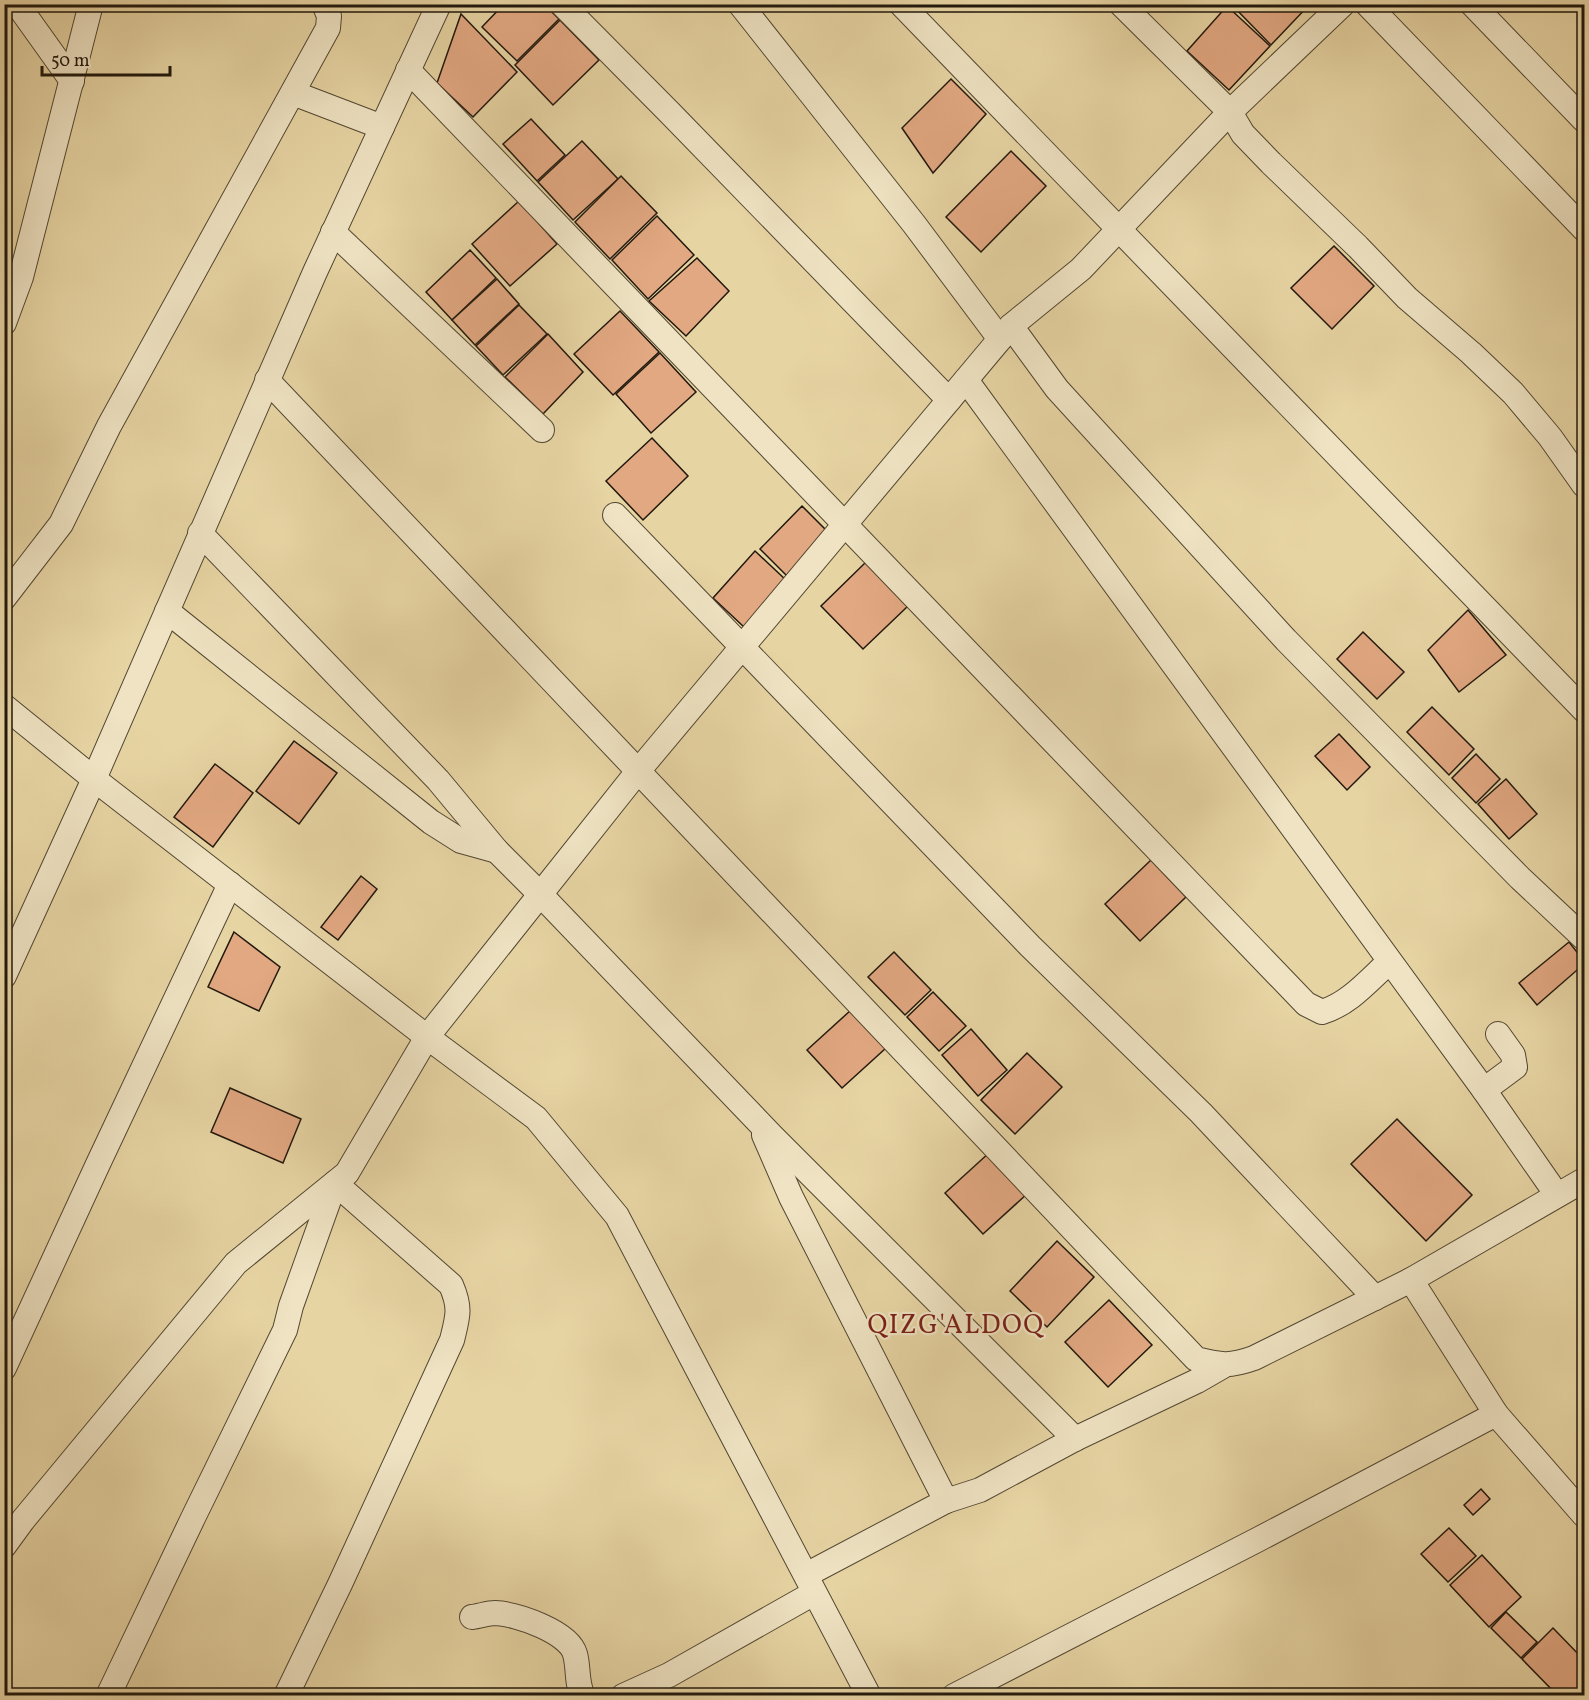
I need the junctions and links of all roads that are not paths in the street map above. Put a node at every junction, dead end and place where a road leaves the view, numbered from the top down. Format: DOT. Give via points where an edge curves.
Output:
graph roads {
  1 [pos="17,4"];
  2 [pos="91,4"];
  3 [pos="324,4"];
  4 [pos="439,4"];
  5 [pos="562,4"];
  6 [pos="740,4"];
  7 [pos="902,4"];
  8 [pos="1121,4"];
  9 [pos="1342,4"];
  10 [pos="1367,4"];
  11 [pos="1472,4"];
  12 [pos="408,70"];
  13 [pos="72,81"];
  14 [pos="293,93"];
  15 [pos="1230,112"];
  16 [pos="1584,120"];
  17 [pos="382,127"];
  18 [pos="1119,228"];
  19 [pos="1584,229"];
  20 [pos="333,232"];
  21 [pos="4,323"];
  22 [pos="1006,333"];
  23 [pos="966,380"];
  24 [pos="267,381"];
  25 [pos="949,400"];
  26 [pos="542,430"];
  27 [pos="1584,485"];
  28 [pos="615,515"];
  29 [pos="846,523"];
  30 [pos="201,533"];
  31 [pos="4,598"];
  32 [pos="167,611"];
  33 [pos="742,648"];
  34 [pos="4,706"];
  35 [pos="1584,710"];
  36 [pos="639,771"];
  37 [pos="94,779"];
  38 [pos="497,852"];
  39 [pos="230,884"];
  40 [pos="540,894"];
  41 [pos="1584,938"];
  42 [pos="1389,962"];
  43 [pos="4,976"];
  44 [pos="1498,1034"];
  45 [pos="427,1037"];
  46 [pos="1484,1090"];
  47 [pos="757,1119"];
  48 [pos="1584,1180"];
  49 [pos="335,1183"];
  50 [pos="1557,1195"];
  51 [pos="1411,1280"];
  52 [pos="1375,1298"];
  53 [pos="1223,1365"];
  54 [pos="4,1368"];
  55 [pos="1496,1414"];
  56 [pos="1075,1439"];
  57 [pos="946,1501"];
  58 [pos="1584,1515"];
  59 [pos="4,1546"];
  60 [pos="810,1584"];
  61 [pos="472,1617"];
  62 [pos="108,1695"];
  63 [pos="286,1695"];
  64 [pos="583,1695"];
  65 [pos="622,1695"];
  66 [pos="869,1695"];
  67 [pos="954,1695"];
  1 -- 13 [label="street"];
  2 -- 13 [label="street"];
  3 -- 14 [label="street" via="329,15 328,28"];
  4 -- 12 [label="street"];
  5 -- 25 [label="street"];
  6 -- 22 [label="street" via="914,224"];
  7 -- 18 [label="street"];
  8 -- 15 [label="street"];
  9 -- 15 [label="street"];
  10 -- 19 [label="street"];
  11 -- 16 [label="street"];
  12 -- 17 [label="street"];
  12 -- 29 [label="street"];
  13 -- 21 [label="street" via="21,277"];
  14 -- 17 [label="street"];
  14 -- 31 [label="street" via="109,426 61,524"];
  15 -- 18 [label="street"];
  15 -- 27 [label="street" via="1243,134 1407,298 1513,393"];
  17 -- 20 [label="street"];
  18 -- 22 [label="street" via="1081,269"];
  18 -- 35 [label="street"];
  20 -- 24 [label="street"];
  20 -- 26 [label="street"];
  22 -- 23 [label="street"];
  22 -- 41 [label="street" via="1286,640"];
  23 -- 25 [label="street"];
  23 -- 42 [label="street"];
  24 -- 30 [label="street"];
  24 -- 36 [label="street"];
  25 -- 29 [label="street"];
  28 -- 33 [label="street"];
  29 -- 33 [label="street"];
  29 -- 42 [label="street" via="1306,1004 1322,1012 1334,1008"];
  30 -- 32 [label="street"];
  30 -- 38 [label="street" via="438,780"];
  32 -- 37 [label="street"];
  32 -- 38 [label="street" via="431,822 461,841"];
  33 -- 36 [label="street"];
  33 -- 52 [label="street" via="1030,946 1201,1113"];
  34 -- 37 [label="street"];
  36 -- 40 [label="street"];
  36 -- 53 [label="street" via="1196,1359"];
  37 -- 39 [label="street"];
  37 -- 43 [label="street"];
  38 -- 40 [label="street"];
  39 -- 45 [label="street"];
  39 -- 54 [label="street"];
  40 -- 45 [label="street"];
  40 -- 47 [label="street"];
  42 -- 46 [label="street"];
  44 -- 46 [label="street" via="1514,1055 1515,1067"];
  45 -- 49 [label="street" via="347,1173"];
  45 -- 60 [label="street" via="537,1118 617,1216"];
  46 -- 50 [label="street"];
  47 -- 56 [label="street"];
  47 -- 57 [label="street" via="791,1197"];
  48 -- 50 [label="street"];
  49 -- 59 [label="street" via="236,1263"];
  49 -- 62 [label="street" via="285,1330"];
  49 -- 63 [label="street" via="451,1285 458,1300 458,1314 452,1340"];
  50 -- 51 [label="street"];
  51 -- 52 [label="street"];
  51 -- 55 [label="street"];
  52 -- 53 [label="street" via="1254,1358"];
  53 -- 56 [label="street"];
  55 -- 58 [label="street"];
  55 -- 67 [label="street"];
  56 -- 57 [label="street" via="980,1490"];
  57 -- 60 [label="street"];
  60 -- 65 [label="street" via="669,1676"];
  60 -- 66 [label="street"];
  61 -- 64 [label="street" via="495,1613 521,1618 563,1639 575,1654"];
}
